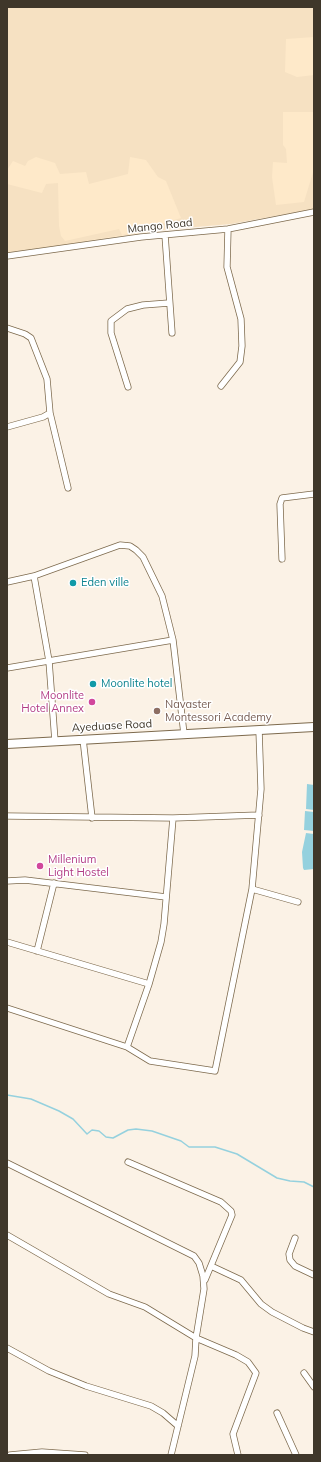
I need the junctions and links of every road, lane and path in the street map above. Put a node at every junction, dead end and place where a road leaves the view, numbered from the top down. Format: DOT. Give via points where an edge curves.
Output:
graph roads {
  1 [pos="314,212"];
  2 [pos="228,229"];
  3 [pos="165,235"];
  4 [pos="7,256"];
  5 [pos="169,303"];
  6 [pos="7,328"];
  7 [pos="172,333"];
  8 [pos="128,386"];
  9 [pos="221,386"];
  10 [pos="50,413"];
  11 [pos="7,427"];
  12 [pos="68,488"];
  13 [pos="314,494"];
  14 [pos="282,559"];
  15 [pos="34,576"];
  16 [pos="7,582"];
  17 [pos="173,640"];
  18 [pos="49,662"];
  19 [pos="7,668"];
  20 [pos="314,727"];
  21 [pos="259,730"];
  22 [pos="184,734"];
  23 [pos="83,739"];
  24 [pos="55,741"];
  25 [pos="7,744"];
  26 [pos="259,815"];
  27 [pos="7,816"];
  28 [pos="92,818"];
  29 [pos="173,818"];
  30 [pos="7,881"];
  31 [pos="54,884"];
  32 [pos="252,889"];
  33 [pos="166,897"];
  34 [pos="298,902"];
  35 [pos="7,942"];
  36 [pos="37,951"];
  37 [pos="149,984"];
  38 [pos="7,1008"];
  39 [pos="127,1047"];
  40 [pos="128,1162"];
  41 [pos="7,1163"];
  42 [pos="7,1235"];
  43 [pos="296,1238"];
  44 [pos="211,1266"];
  45 [pos="314,1274"];
  46 [pos="204,1283"];
  47 [pos="314,1332"];
  48 [pos="196,1338"];
  49 [pos="7,1348"];
  50 [pos="304,1373"];
  51 [pos="314,1387"];
  52 [pos="277,1413"];
  53 [pos="178,1426"];
  54 [pos="10,1455"];
  55 [pos="85,1455"];
  56 [pos="171,1455"];
  57 [pos="238,1455"];
  58 [pos="296,1455"];
  1 -- 2 [label="street, Mango Road"];
  2 -- 3 [label="street, Mango Road"];
  2 -- 9 [label="street" via="227,268 241,319 242,346 240,362"];
  3 -- 4 [label="street, Mango Road"];
  3 -- 5 [label="street"];
  5 -- 7 [label="street"];
  5 -- 8 [label="street" via="127,309 111,321 111,333"];
  6 -- 10 [label="street" via="31,338 47,379"];
  10 -- 11 [label="street"];
  10 -- 12 [label="street"];
  13 -- 14 [label="street" via="282,498"];
  15 -- 16 [label="street"];
  15 -- 17 [label="street" via="120,545 130,546 143,557 162,596"];
  15 -- 18 [label="street"];
  17 -- 18 [label="street"];
  17 -- 22 [label="street"];
  18 -- 19 [label="street"];
  18 -- 24 [label="street"];
  20 -- 21 [label="street, Ayeduase Road"];
  21 -- 22 [label="street, Ayeduase Road"];
  21 -- 26 [label="street"];
  22 -- 23 [label="street, Ayeduase Road"];
  23 -- 24 [label="street, Ayeduase Road"];
  23 -- 28 [label="street"];
  24 -- 25 [label="street, Ayeduase Road"];
  26 -- 29 [label="street"];
  26 -- 32 [label="street"];
  27 -- 28 [label="street"];
  28 -- 29 [label="street"];
  29 -- 33 [label="street"];
  30 -- 31 [label="street" via="25,880"];
  31 -- 33 [label="street"];
  31 -- 36 [label="street"];
  32 -- 34 [label="street"];
  32 -- 39 [label="street" via="215,1071 150,1061"];
  33 -- 37 [label="street" via="161,942"];
  35 -- 36 [label="street"];
  36 -- 37 [label="street"];
  37 -- 39 [label="street"];
  38 -- 39 [label="street"];
  40 -- 44 [label="street" via="215,1200 231,1210 232,1215"];
  41 -- 46 [label="street" via="194,1256 201,1268"];
  42 -- 48 [label="street" via="109,1294 145,1307"];
  43 -- 45 [label="street" via="289,1254 290,1260 295,1266"];
  44 -- 46 [label="street"];
  44 -- 47 [label="street" via="241,1280 261,1304 272,1312"];
  46 -- 48 [label="street"];
  48 -- 53 [label="street" via="195,1356"];
  48 -- 57 [label="street" via="244,1359 256,1373 233,1434"];
  49 -- 53 [label="street" via="55,1374 152,1406"];
  50 -- 51 [label="street"];
  52 -- 58 [label="street"];
  53 -- 56 [label="street"];
  54 -- 55 [label="street" via="42,1452"];
}
